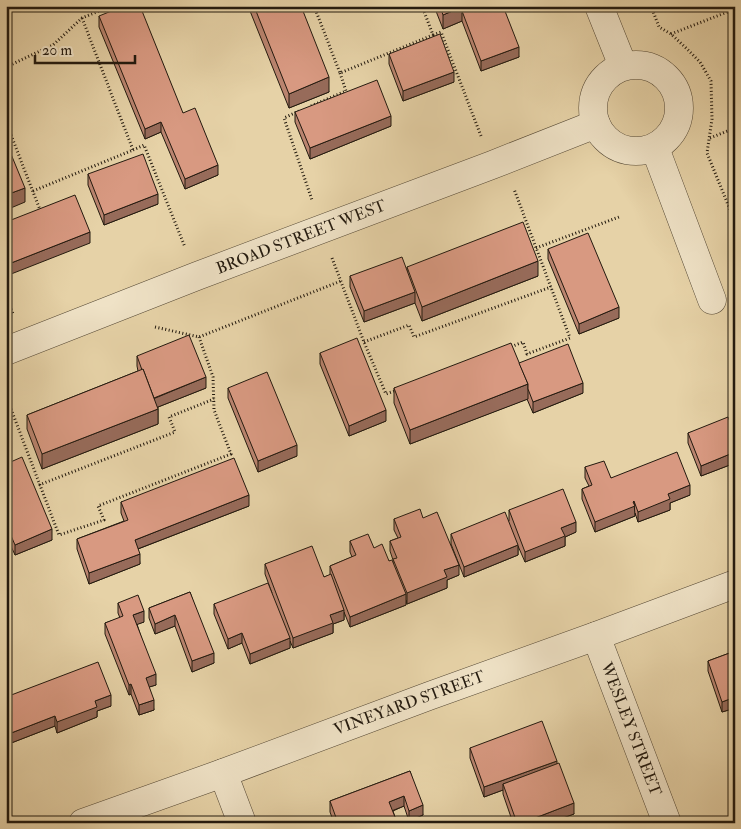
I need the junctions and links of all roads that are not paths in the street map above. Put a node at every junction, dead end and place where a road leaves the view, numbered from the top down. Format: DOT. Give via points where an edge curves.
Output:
graph roads {
  1 [pos="599,6"];
  2 [pos="623,66"];
  3 [pos="596,124"];
  4 [pos="655,148"];
  5 [pos="712,300"];
  6 [pos="6,351"];
  7 [pos="735,584"];
  8 [pos="596,636"];
  9 [pos="223,773"];
  10 [pos="84,823"];
  11 [pos="242,823"];
  12 [pos="667,823"];
  1 -- 2 [label="street"];
  2 -- 3 [label="street" via="610,73 594,96"];
  2 -- 4 [label="street" via="651,67 663,74 678,98 675,126"];
  3 -- 4 [label="street" via="614,145 628,150"];
  3 -- 6 [label="street, BROAD STREET WEST"];
  4 -- 5 [label="street"];
  7 -- 8 [label="street, VINEYARD STREET"];
  8 -- 9 [label="street, VINEYARD STREET"];
  8 -- 12 [label="street, WESLEY STREET"];
  9 -- 10 [label="street, VINEYARD STREET"];
  9 -- 11 [label="street"];
}
